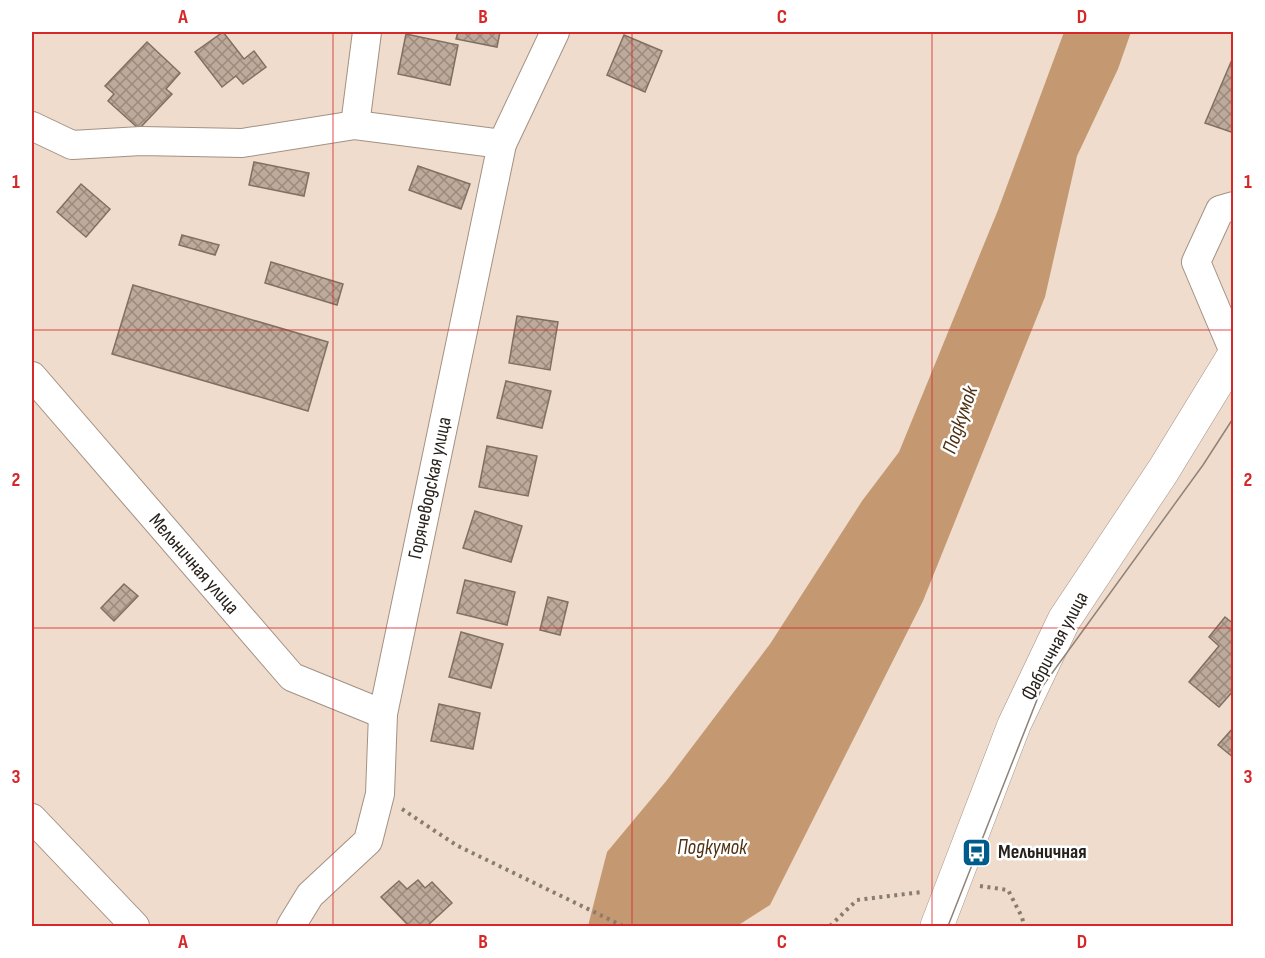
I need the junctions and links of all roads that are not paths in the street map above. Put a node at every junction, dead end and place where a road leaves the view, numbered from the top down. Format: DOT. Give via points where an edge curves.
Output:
graph roads {
  1 [pos="367,32"];
  2 [pos="555,32"];
  3 [pos="355,125"];
  4 [pos="32,126"];
  5 [pos="502,144"];
  6 [pos="1233,206"];
  7 [pos="1233,354"];
  8 [pos="32,376"];
  9 [pos="383,714"];
  10 [pos="32,818"];
  11 [pos="135,927"];
  12 [pos="291,927"];
  13 [pos="937,927"];
  1 -- 3 [label="street"];
  2 -- 5 [label="street, Горячеводская улица"];
  3 -- 4 [label="street" via="242,143 141,141 72,145"];
  3 -- 5 [label="street"];
  5 -- 9 [label="street, Горячеводская улица"];
  6 -- 7 [label="street" via="1220,210 1196,262"];
  7 -- 13 [label="main road, Фабричная улица" via="1163,471 1064,620 1014,726"];
  8 -- 9 [label="street, Мельничная улица" via="292,677"];
  9 -- 12 [label="street, Горячеводская улица" via="380,794 368,841 310,895"];
  10 -- 11 [label="street"];
}
